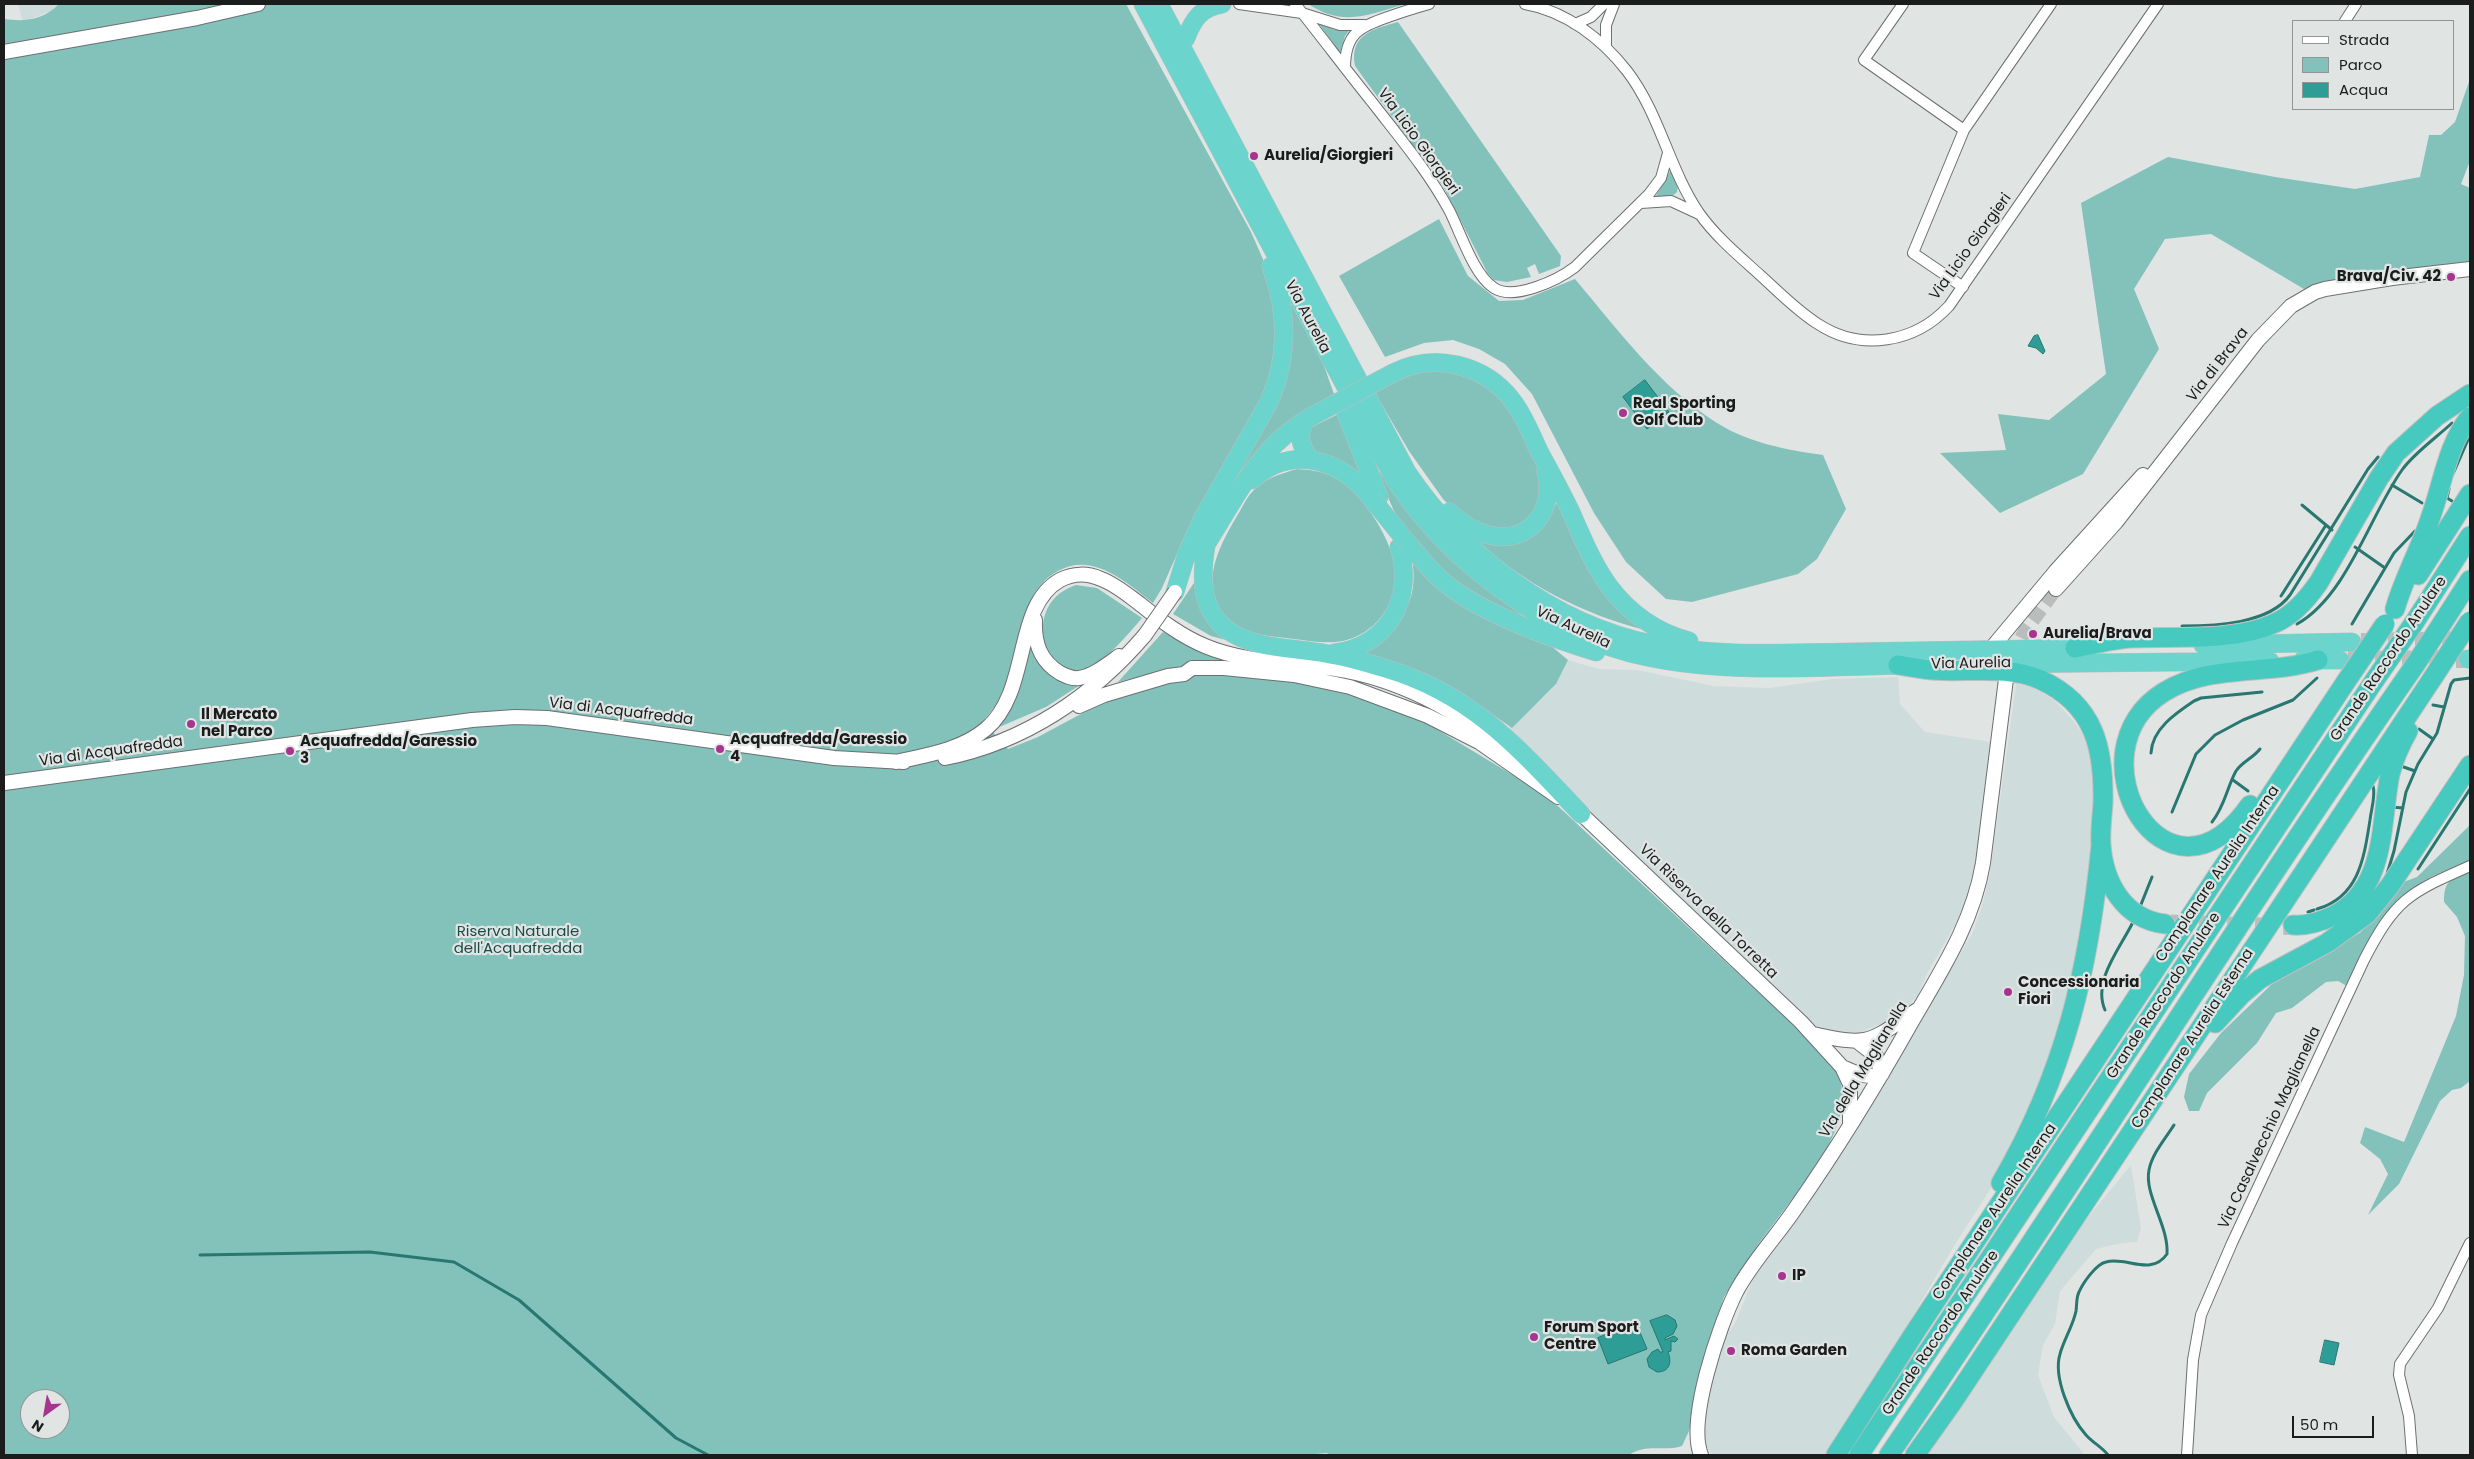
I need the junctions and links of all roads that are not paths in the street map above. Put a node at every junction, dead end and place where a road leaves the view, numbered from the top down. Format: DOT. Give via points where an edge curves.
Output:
graph roads {
  1 [pos="258,4"];
  2 [pos="1132,4"];
  3 [pos="1143,4"];
  4 [pos="1158,4"];
  5 [pos="1173,4"];
  6 [pos="1222,4"];
  7 [pos="1239,4"];
  8 [pos="1295,4"];
  9 [pos="1429,4"];
  10 [pos="1525,4"];
  11 [pos="1604,4"];
  12 [pos="1614,4"];
  13 [pos="1903,4"];
  14 [pos="2051,4"];
  15 [pos="2158,4"];
  16 [pos="2356,4"];
  17 [pos="1302,13"];
  18 [pos="2347,20"];
  19 [pos="1575,24"];
  20 [pos="1364,26"];
  21 [pos="1186,38"];
  22 [pos="1164,46"];
  23 [pos="1606,48"];
  24 [pos="4,52"];
  25 [pos="1344,68"];
  26 [pos="1964,130"];
  27 [pos="1668,153"];
  28 [pos="1227,165"];
  29 [pos="1641,203"];
  30 [pos="1268,212"];
  31 [pos="1700,214"];
  32 [pos="2470,269"];
  33 [pos="1964,287"];
  34 [pos="1320,341"];
  35 [pos="2470,394"];
  36 [pos="1312,416"];
  37 [pos="2470,417"];
  38 [pos="1540,452"];
  39 [pos="1310,459"];
  40 [pos="2166,459"];
  41 [pos="1406,472"];
  42 [pos="2470,494"];
  43 [pos="1376,498"];
  44 [pos="1232,499"];
  45 [pos="2470,536"];
  46 [pos="1206,546"];
  47 [pos="1404,546"];
  48 [pos="2470,580"];
  49 [pos="2056,589"];
  50 [pos="1175,592"];
  51 [pos="1041,599"];
  52 [pos="2390,617"];
  53 [pos="2470,621"];
  54 [pos="1145,635"];
  55 [pos="2352,642"];
  56 [pos="2075,648"];
  57 [pos="1990,650"];
  58 [pos="1743,652"];
  59 [pos="1329,654"];
  60 [pos="2318,660"];
  61 [pos="2340,660"];
  62 [pos="1715,665"];
  63 [pos="1898,665"];
  64 [pos="2006,679"];
  65 [pos="2428,685"];
  66 [pos="2336,697"];
  67 [pos="1035,726"];
  68 [pos="896,762"];
  69 [pos="2470,765"];
  70 [pos="4,783"];
  71 [pos="1581,814"];
  72 [pos="2101,844"];
  73 [pos="2470,866"];
  74 [pos="2157,922"];
  75 [pos="2293,925"];
  76 [pos="1920,1008"];
  77 [pos="1813,1034"];
  78 [pos="1858,1042"];
  79 [pos="1842,1067"];
  80 [pos="1882,1074"];
  81 [pos="1850,1126"];
  82 [pos="2070,1225"];
  83 [pos="2470,1243"];
  84 [pos="1917,1329"];
  85 [pos="1701,1455"];
  86 [pos="1836,1455"];
  87 [pos="1859,1455"];
  88 [pos="1888,1455"];
  89 [pos="1915,1455"];
  90 [pos="2187,1455"];
  91 [pos="2412,1455"];
  1 -- 24 [label="street"];
  2 -- 22 [label="highway"];
  3 -- 22 [label="highway, Via Aurelia"];
  4 -- 30 [label="highway, Via Aurelia"];
  5 -- 21 [label="highway"];
  6 -- 21 [label="highway" via="1211,6 1198,15"];
  7 -- 17 [label="street"];
  8 -- 17 [label="street, Via Licio Giorgieri"];
  9 -- 20 [label="street"];
  10 -- 19 [label="street, Via Licio Giorgieri" via="1542,8"];
  11 -- 19 [label="street" via="1590,17"];
  12 -- 23 [label="street" via="1606,25"];
  13 -- 26 [label="street" via="1864,60"];
  14 -- 26 [label="street"];
  15 -- 33 [label="street, Via Licio Giorgieri"];
  16 -- 18 [label="street"];
  17 -- 20 [label="street" via="1336,24"];
  17 -- 25 [label="street, Via Licio Giorgieri"];
  19 -- 23 [label="street, Via Licio Giorgieri"];
  20 -- 25 [label="street" via="1354,34 1348,46"];
  21 -- 30 [label="highway" via="1245,154"];
  22 -- 28 [label="highway, Via Aurelia"];
  23 -- 27 [label="street, Via Licio Giorgieri" via="1640,89"];
  25 -- 29 [label="street, Via Licio Giorgieri" via="1423,169 1449,210 1477,269 1488,283 1500,291 1518,292 1562,276 1585,259"];
  26 -- 33 [label="street" via="1913,253"];
  27 -- 29 [label="street, Via Licio Giorgieri" via="1661,178"];
  27 -- 31 [label="street, Via Licio Giorgieri"];
  28 -- 34 [label="highway, Via Aurelia"];
  28 -- 50 [label="highway" via="1278,285 1284,319 1283,359 1269,402 1203,518 1187,553"];
  29 -- 31 [label="street, Via Licio Giorgieri" via="1671,201"];
  30 -- 41 [label="highway, Via Aurelia"];
  31 -- 33 [label="street, Via Licio Giorgieri" via="1719,237 1785,298 1818,324 1850,338 1886,340 1916,332 1941,315"];
  32 -- 40 [label="street, Via di Brava" via="2325,289 2298,301 2258,340"];
  34 -- 43 [label="highway"];
  34 -- 62 [label="highway, Via Aurelia" via="1401,490 1430,526 1481,573 1537,612 1606,645 1646,657"];
  35 -- 56 [label="highway" via="2437,416 2396,453 2319,582 2302,604 2286,617 2267,627 2239,633 2124,639"];
  36 -- 38 [label="highway, bridge" via="1393,373 1419,364 1440,362 1480,374 1501,388 1515,404"];
  36 -- 39 [label="highway" via="1300,434 1301,444"];
  36 -- 44 [label="highway" via="1270,448"];
  37 -- 52 [label="highway" via="2453,447 2431,516"];
  38 -- 41 [label="highway" via="1549,488 1545,508 1531,526 1508,536 1490,536 1470,528"];
  38 -- 58 [label="highway" via="1600,572 1620,599 1641,619 1668,635"];
  39 -- 43 [label="highway" via="1345,473"];
  39 -- 44 [label="highway" via="1274,464"];
  40 -- 49 [label="street, Via di Brava" via="2116,522"];
  40 -- 57 [label="street" via="2143,475"];
  41 -- 58 [label="highway, Via Aurelia" via="1432,506 1480,554 1514,581 1561,610 1613,633 1650,644"];
  42 -- 52 [label="highway, Complanare Aurelia Interna"];
  43 -- 47 [label="highway, bridge"];
  44 -- 46 [label="highway"];
  45 -- 87 [label="highway, Grande Raccordo Anulare, bridge"];
  46 -- 50 [label="highway"];
  46 -- 59 [label="highway" via="1202,567 1206,602 1222,626 1250,641"];
  47 -- 59 [label="highway" via="1405,579 1392,618 1379,634 1363,644"];
  47 -- 62 [label="highway" via="1461,595 1557,638 1608,656 1651,666"];
  48 -- 88 [label="highway, Grande Raccordo Anulare, bridge" via="1993,1303"];
  50 -- 54 [label="street, Via di Acquafredda, bridge"];
  51 -- 54 [label="street" via="1035,620 1038,648 1048,664 1070,677 1079,678 1098,671"];
  51 -- 68 [label="street" via="1031,621 1013,690 994,722 959,745"];
  51 -- 71 [label="street" via="1060,580 1072,575 1090,575 1109,582 1183,634 1216,650 1346,671 1398,687 1484,732"];
  52 -- 66 [label="highway, Complanare Aurelia Interna, bridge"];
  53 -- 65 [label="highway, Complanare Aurelia Esterna, bridge"];
  54 -- 67 [label="street, Via di Acquafredda" via="1102,682"];
  55 -- 56 [label="highway, Via Aurelia"];
  56 -- 57 [label="highway, Via Aurelia"];
  57 -- 58 [label="highway, Via Aurelia"];
  59 -- 71 [label="highway" via="1415,679 1478,713 1514,744"];
  60 -- 61 [label="highway, Via Aurelia"];
  60 -- 63 [label="highway, Via Aurelia"];
  60 -- 66 [label="highway" via="2290,667 2206,675 2155,698 2137,718 2126,743 2125,778 2137,813 2151,832 2170,843 2197,846 2215,840 2240,819 2306,726"];
  62 -- 63 [label="highway, Via Aurelia"];
  63 -- 72 [label="highway" via="1932,670 2023,674 2050,684 2068,697 2093,728 2099,747 2103,784"];
  64 -- 76 [label="street, Via della Maglianella" via="1977,894 1960,937"];
  65 -- 75 [label="highway" via="2393,765 2378,856 2368,884 2352,903 2337,914 2316,923"];
  65 -- 82 [label="highway, Complanare Aurelia Esterna"];
  66 -- 84 [label="highway, Complanare Aurelia Interna"];
  67 -- 68 [label="street, Via di Acquafredda" via="954,756"];
  67 -- 71 [label="street" via="1104,695 1184,674 1192,668 1294,675 1350,687 1428,716 1487,747"];
  68 -- 70 [label="street, Via di Acquafredda" via="816,756 574,721 508,717"];
  69 -- 82 [label="highway" via="2389,887 2367,914 2327,943 2260,979 2221,1015 2100,1195"];
  71 -- 77 [label="street, Via Riserva della Torretta"];
  72 -- 74 [label="highway" via="2107,873 2120,900 2134,912"];
  72 -- 84 [label="highway" via="2085,965 2057,1066 2038,1113 2009,1169 1946,1270"];
  73 -- 90 [label="street, Via Casalvecchio Maglianella" via="2406,898 2386,920 2364,960 2201,1315 2193,1360"];
  76 -- 78 [label="street" via="1878,1036"];
  76 -- 80 [label="street, Via della Maglianella"];
  77 -- 78 [label="street"];
  77 -- 79 [label="street, Via Riserva della Torretta"];
  78 -- 80 [label="street" via="1876,1056"];
  79 -- 80 [label="street" via="1865,1076"];
  79 -- 81 [label="street" via="1850,1084"];
  80 -- 81 [label="street, Via della Maglianella"];
  81 -- 85 [label="street, Via della Maglianella" via="1735,1296 1720,1334 1700,1406 1697,1434"];
  82 -- 89 [label="highway, Complanare Aurelia Esterna"];
  83 -- 91 [label="street" via="2438,1308 2400,1364"];
  84 -- 86 [label="highway, Complanare Aurelia Interna"];
}
